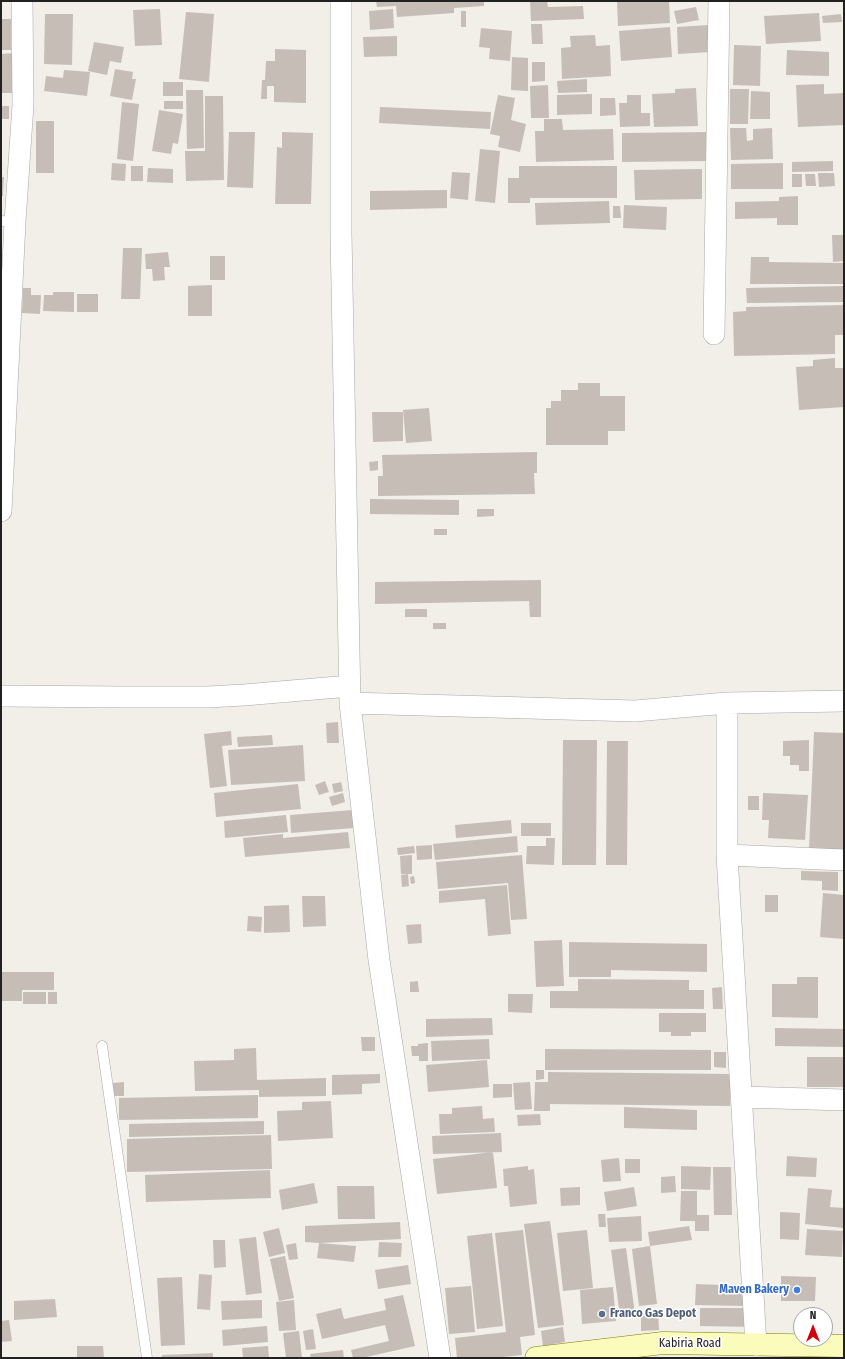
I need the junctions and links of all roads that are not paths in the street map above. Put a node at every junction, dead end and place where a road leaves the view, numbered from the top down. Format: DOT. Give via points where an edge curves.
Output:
graph roads {
  1 [pos="22,1"];
  2 [pos="340,1"];
  3 [pos="719,1"];
  4 [pos="8,222"];
  5 [pos="714,334"];
  6 [pos="1,511"];
  7 [pos="350,694"];
  8 [pos="1,696"];
  9 [pos="844,701"];
  10 [pos="727,703"];
  11 [pos="727,855"];
  12 [pos="844,860"];
  13 [pos="102,1046"];
  14 [pos="742,1097"];
  15 [pos="844,1100"];
  16 [pos="756,1345"];
  17 [pos="844,1346"];
  18 [pos="547,1357"];
  19 [pos="147,1358"];
  20 [pos="440,1358"];
  1 -- 4 [label="street" via="23,105"];
  2 -- 7 [label="street" via="340,234"];
  3 -- 5 [label="street"];
  4 -- 6 [label="street"];
  7 -- 8 [label="street" via="208,697"];
  7 -- 10 [label="street" via="635,711"];
  7 -- 20 [label="street" via="379,960"];
  9 -- 10 [label="street"];
  10 -- 11 [label="street"];
  11 -- 12 [label="street"];
  11 -- 14 [label="street"];
  13 -- 19 [label="lane"];
  14 -- 15 [label="street"];
  14 -- 16 [label="street"];
  16 -- 17 [label="main road, Kabiria Road"];
  16 -- 18 [label="main road, Kabiria Road" via="663,1343"];
}
